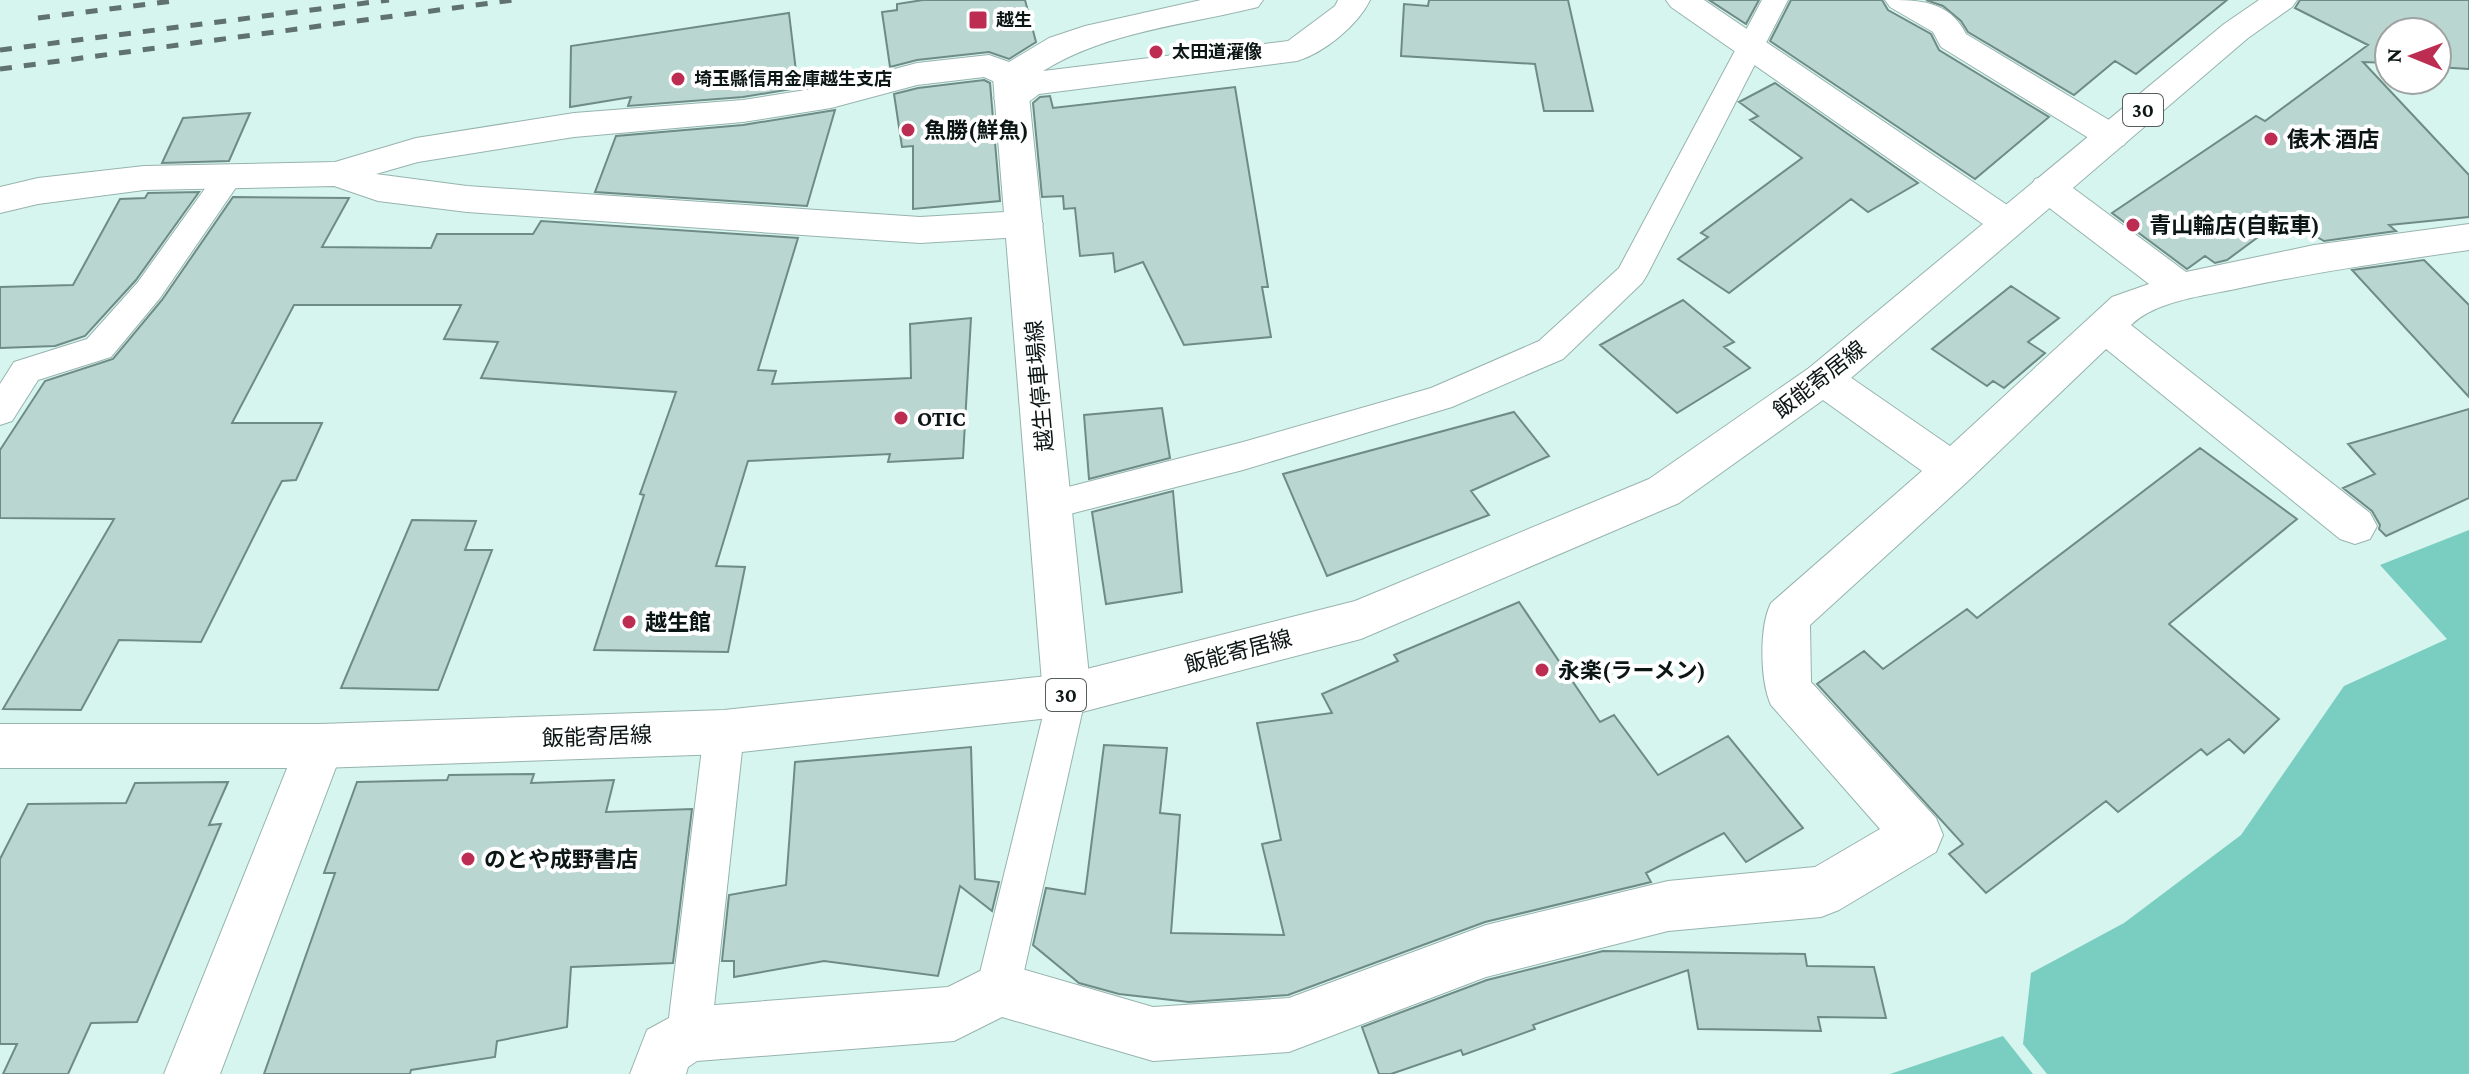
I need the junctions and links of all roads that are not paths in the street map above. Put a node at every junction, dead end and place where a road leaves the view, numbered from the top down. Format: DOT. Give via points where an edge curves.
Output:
graph roads {
  1 [pos="1247,0"];
  2 [pos="1354,0"];
  3 [pos="1682,0"];
  4 [pos="1775,0"];
  5 [pos="1901,0"];
  6 [pos="2281,0"];
  7 [pos="1751,46"];
  8 [pos="1011,87"];
  9 [pos="2112,137"];
  10 [pos="336,174"];
  11 [pos="229,176"];
  12 [pos="2048,188"];
  13 [pos="0,200"];
  14 [pos="2006,222"];
  15 [pos="1024,224"];
  16 [pos="2469,237"];
  17 [pos="2180,287"];
  18 [pos="2106,327"];
  19 [pos="1823,379"];
  20 [pos="0,412"];
  21 [pos="1952,470"];
  22 [pos="1050,505"];
  23 [pos="2355,526"];
  24 [pos="1067,695"];
  25 [pos="724,732"];
  26 [pos="0,746"];
  27 [pos="320,746"];
  28 [pos="998,989"];
  29 [pos="674,1054"];
  30 [pos="192,1074"];
  1 -- 8 [label="street" via="1061,45"];
  2 -- 8 [label="street" via="1348,12 1297,50"];
  3 -- 7 [label="street"];
  4 -- 7 [label="lane"];
  5 -- 9 [label="street" via="1946,26 1953,40"];
  6 -- 9 [label="street, 飯能寄居線 / 30" via="2236,31"];
  7 -- 14 [label="street"];
  7 -- 22 [label="lane" via="1631,275 1551,350 1440,398"];
  8 -- 10 [label="street" via="989,66 917,74 831,97 743,111 574,125 416,150"];
  8 -- 15 [label="street, 越生停車場線"];
  9 -- 12 [label="street, 飯能寄居線 / 30"];
  10 -- 11 [label="street"];
  10 -- 15 [label="street" via="378,188 467,199 920,230"];
  11 -- 13 [label="street" via="144,178"];
  11 -- 20 [label="lane" via="149,290 99,348 26,371"];
  12 -- 14 [label="street, 飯能寄居線 / 30"];
  12 -- 17 [label="street"];
  14 -- 19 [label="street, 飯能寄居線 / 30"];
  15 -- 22 [label="street, 越生停車場線"];
  16 -- 17 [label="street" via="2314,259"];
  17 -- 18 [label="street" via="2126,307"];
  18 -- 21 [label="street"];
  18 -- 23 [label="street"];
  19 -- 21 [label="street"];
  19 -- 24 [label="street, 飯能寄居線 / 30" via="1664,491 1361,619"];
  21 -- 28 [label="street" via="1787,617 1788,690 1918,835 1821,892 1668,906 1486,951 1289,1025 1153,1034"];
  22 -- 24 [label="street, 越生停車場線"];
  24 -- 25 [label="street, 飯能寄居線 / 30"];
  24 -- 28 [label="lane"];
  25 -- 27 [label="street, 飯能寄居線 / 30"];
  25 -- 29 [label="lane"];
  26 -- 27 [label="street, 飯能寄居線 / 30"];
  27 -- 30 [label="street"];
  28 -- 29 [label="street" via="954,1014"];
}
